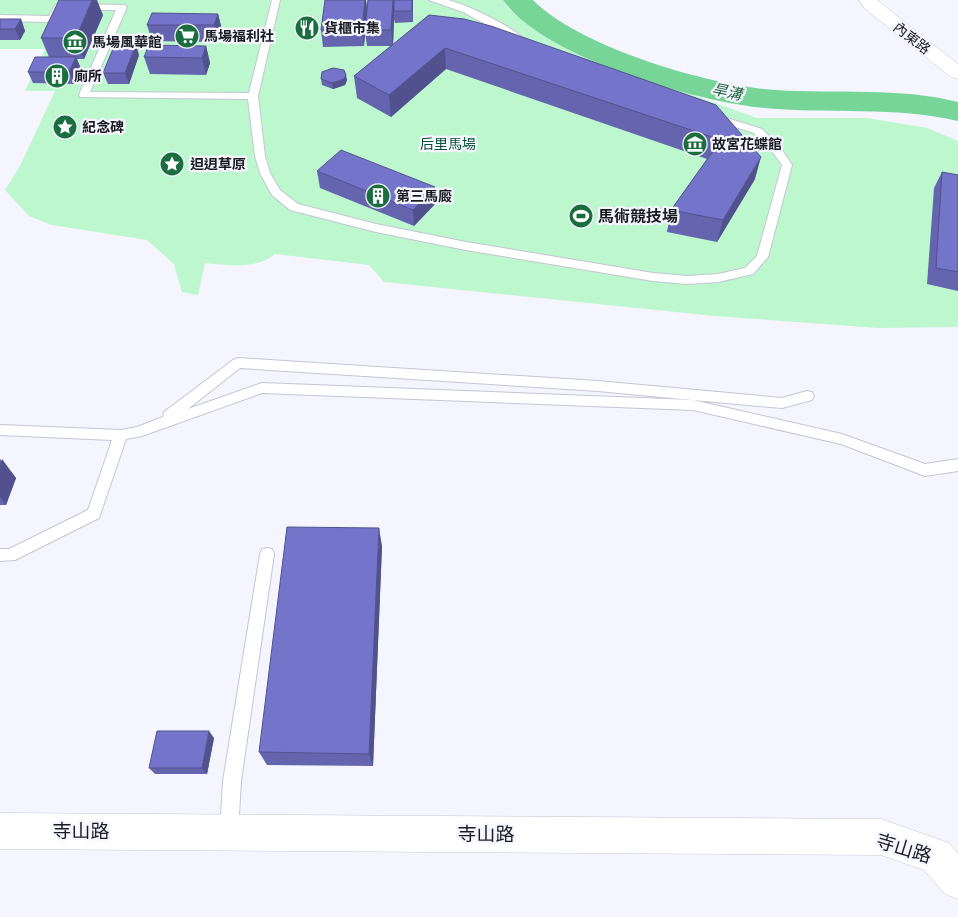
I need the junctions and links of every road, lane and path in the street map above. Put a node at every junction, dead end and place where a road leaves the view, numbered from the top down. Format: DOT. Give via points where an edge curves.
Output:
graph roads {
  1 [pos="276,0"];
  2 [pos="433,0"];
  3 [pos="868,0"];
  4 [pos="90,4"];
  5 [pos="0,18"];
  6 [pos="530,45"];
  7 [pos="958,72"];
  8 [pos="253,96"];
  9 [pos="705,114"];
  10 [pos="807,396"];
  11 [pos="159,424"];
  12 [pos="0,430"];
  13 [pos="121,434"];
  14 [pos="958,464"];
  15 [pos="267,554"];
  16 [pos="0,555"];
  17 [pos="0,831"];
  18 [pos="229,832"];
  19 [pos="958,881"];
  1 -- 8 [label="lane"];
  2 -- 6 [label="lane" via="444,1 473,14"];
  3 -- 7 [label="street, 內東路"];
  4 -- 5 [label="lane" via="58,7 52,19"];
  4 -- 8 [label="lane" via="122,7 84,96"];
  8 -- 9 [label="lane" via="265,173 276,192 294,207 466,246 687,280 749,271 762,257 787,165 758,130"];
  10 -- 11 [label="lane" via="782,403 598,386 238,364"];
  11 -- 13 [label="lane"];
  11 -- 14 [label="lane" via="262,388 693,405 842,439 925,470"];
  12 -- 13 [label="lane"];
  13 -- 16 [label="lane" via="94,514 10,555"];
  15 -- 18 [label="lane" via="232,781"];
  17 -- 18 [label="street, 寺山路"];
  18 -- 19 [label="street, 寺山路" via="881,837 936,856"];
}
